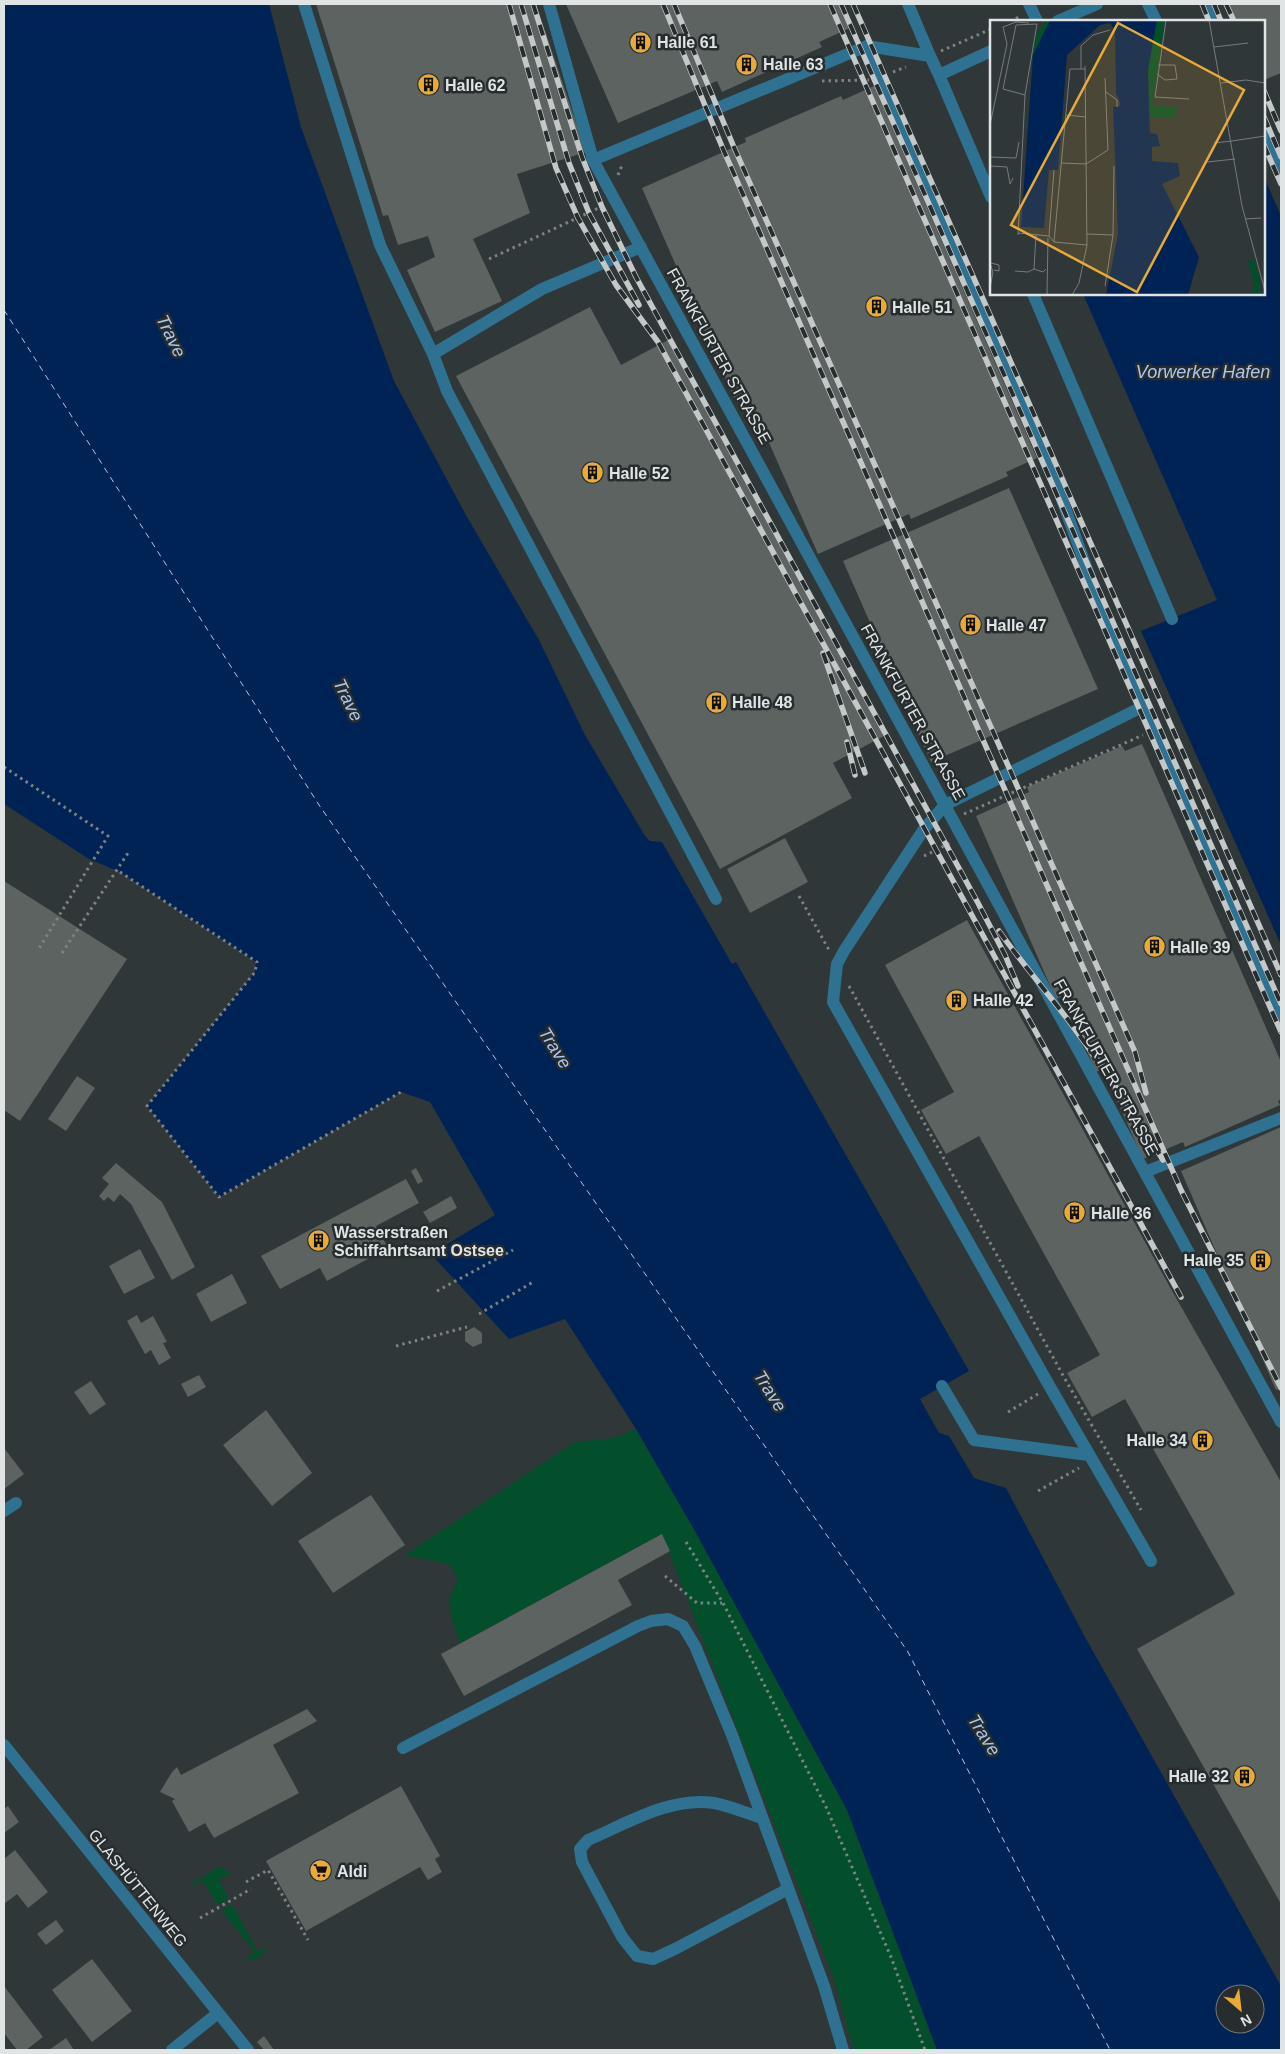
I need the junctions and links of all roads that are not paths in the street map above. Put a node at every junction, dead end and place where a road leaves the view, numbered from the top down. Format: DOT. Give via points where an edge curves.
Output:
graph roads {
  1 [pos="304,4"];
  2 [pos="549,4"];
  3 [pos="908,4"];
  4 [pos="1028,4"];
  5 [pos="1097,4"];
  6 [pos="1148,4"];
  7 [pos="1207,4"];
  8 [pos="1036,20"];
  9 [pos="1060,20"];
  10 [pos="1156,20"];
  11 [pos="1215,20"];
  12 [pos="867,46"];
  13 [pos="990,51"];
  14 [pos="930,56"];
  15 [pos="939,75"];
  16 [pos="1265,131"];
  17 [pos="593,160"];
  18 [pos="1281,169"];
  19 [pos="990,195"];
  20 [pos="641,248"];
  21 [pos="1033,295"];
  22 [pos="433,354"];
  23 [pos="1172,619"];
  24 [pos="1144,706"];
  25 [pos="945,805"];
  26 [pos="716,899"];
  27 [pos="1281,1019"];
  28 [pos="1281,1118"];
  29 [pos="1145,1172"];
  30 [pos="942,1386"];
  31 [pos="1281,1422"];
  32 [pos="1090,1458"];
  33 [pos="16,1503"];
  34 [pos="4,1511"];
  35 [pos="1151,1561"];
  36 [pos="4,1745"];
  37 [pos="404,1748"];
  38 [pos="762,1818"];
  39 [pos="788,1889"];
  40 [pos="218,2014"];
  41 [pos="172,2050"];
  42 [pos="248,2050"];
  43 [pos="842,2050"];
  1 -- 22 [label="street" via="380,245"];
  2 -- 17 [label="street, FRANKFURTER STRASSE"];
  3 -- 14 [label="street"];
  4 -- 8 [label="street"];
  5 -- 9 [label="street"];
  6 -- 10 [label="street"];
  7 -- 11 [label="street"];
  12 -- 14 [label="street"];
  12 -- 17 [label="street"];
  12 -- 24 [label="street" via="1046,455 1098,600"];
  13 -- 15 [label="street"];
  14 -- 15 [label="street"];
  15 -- 19 [label="street"];
  16 -- 18 [label="street"];
  17 -- 20 [label="street, FRANKFURTER STRASSE"];
  20 -- 22 [label="street" via="542,289"];
  20 -- 25 [label="street, FRANKFURTER STRASSE"];
  21 -- 23 [label="street"];
  22 -- 26 [label="street" via="447,391"];
  24 -- 25 [label="street"];
  24 -- 27 [label="street"];
  25 -- 29 [label="street, FRANKFURTER STRASSE"];
  25 -- 32 [label="street" via="924,829 837,964 833,1002"];
  28 -- 29 [label="street"];
  29 -- 31 [label="street, FRANKFURTER STRASSE"];
  30 -- 32 [label="street" via="974,1440"];
  32 -- 35 [label="street"];
  33 -- 34 [label="street"];
  36 -- 40 [label="street, GLASHÜTTENWEG"];
  37 -- 38 [label="street" via="638,1626 668,1619 683,1626 695,1646"];
  38 -- 39 [label="street"];
  38 -- 39 [label="street" via="713,1803 672,1805 588,1840 580,1849 582,1862 622,1938 637,1956 653,1959"];
  39 -- 43 [label="street" via="824,1986"];
  40 -- 41 [label="street"];
  40 -- 42 [label="street, GLASHÜTTENWEG"];
}
